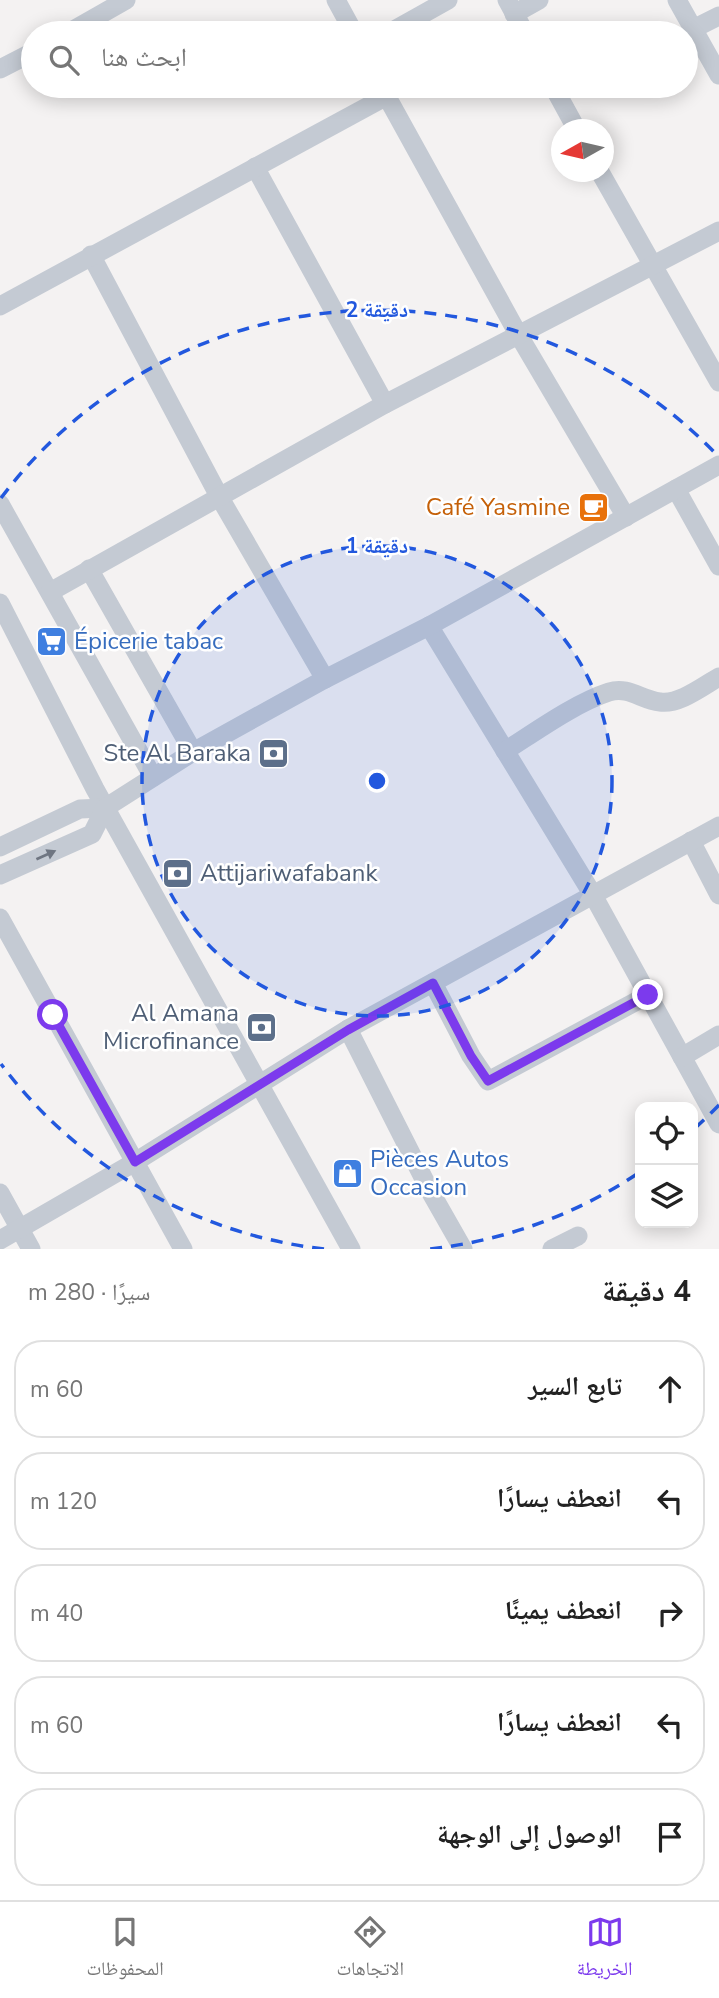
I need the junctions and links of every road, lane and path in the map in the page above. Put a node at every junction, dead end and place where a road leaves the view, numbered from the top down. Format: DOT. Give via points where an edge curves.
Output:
graph roads {
  1 [pos="126,0"];
  2 [pos="336,0"];
  3 [pos="448,0"];
  4 [pos="539,0"];
  5 [pos="677,0"];
  6 [pos="511,7"];
  7 [pos="719,16"];
  8 [pos="89,21"];
  9 [pos="347,21"];
  10 [pos="410,21"];
  11 [pos="689,21"];
  12 [pos="698,26"];
  13 [pos="698,38"];
  14 [pos="21,58"];
  15 [pos="0,69"];
  16 [pos="719,75"];
  17 [pos="372,98"];
  18 [pos="388,98"];
  19 [pos="560,98"];
  20 [pos="571,119"];
  21 [pos="256,167"];
  22 [pos="605,182"];
  23 [pos="719,231"];
  24 [pos="91,256"];
  25 [pos="651,265"];
  26 [pos="0,306"];
  27 [pos="518,334"];
  28 [pos="719,382"];
  29 [pos="385,404"];
  30 [pos="719,465"];
  31 [pos="676,489"];
  32 [pos="220,498"];
  33 [pos="0,504"];
  34 [pos="626,517"];
  35 [pos="719,566"];
  36 [pos="89,569"];
  37 [pos="50,592"];
  38 [pos="0,603"];
  39 [pos="429,626"];
  40 [pos="719,677"];
  41 [pos="325,679"];
  42 [pos="505,751"];
  43 [pos="193,752"];
  44 [pos="153,777"];
  45 [pos="105,808"];
  46 [pos="719,825"];
  47 [pos="691,841"];
  48 [pos="0,847"];
  49 [pos="0,875"];
  50 [pos="593,895"];
  51 [pos="719,895"];
  52 [pos="0,918"];
  53 [pos="433,983"];
  54 [pos="648,995"];
  55 [pos="348,1030"];
  56 [pos="719,1035"];
  57 [pos="682,1057"];
  58 [pos="260,1085"];
  59 [pos="719,1124"];
  60 [pos="135,1162"];
  61 [pos="0,1194"];
  62 [pos="20,1229"];
  63 [pos="578,1236"];
  64 [pos="0,1240"];
  65 [pos="31,1249"];
  66 [pos="183,1249"];
  67 [pos="351,1249"];
  68 [pos="463,1249"];
  69 [pos="552,1249"];
  1 -- 8 [label="street"];
  2 -- 9 [label="street"];
  3 -- 10 [label="street"];
  4 -- 6 [label="street"];
  5 -- 11 [label="street"];
  7 -- 12 [label="street"];
  13 -- 16 [label="street"];
  14 -- 15 [label="street"];
  17 -- 21 [label="street"];
  18 -- 27 [label="street"];
  19 -- 20 [label="street"];
  21 -- 24 [label="street"];
  21 -- 29 [label="street"];
  22 -- 25 [label="street"];
  23 -- 25 [label="street"];
  24 -- 26 [label="street"];
  24 -- 32 [label="street"];
  25 -- 27 [label="street"];
  25 -- 28 [label="street"];
  27 -- 29 [label="street"];
  27 -- 34 [label="street"];
  29 -- 32 [label="street"];
  30 -- 31 [label="street"];
  31 -- 34 [label="street"];
  31 -- 35 [label="street"];
  32 -- 36 [label="street"];
  32 -- 41 [label="street"];
  33 -- 37 [label="street"];
  34 -- 39 [label="street"];
  36 -- 37 [label="street"];
  36 -- 43 [label="street"];
  37 -- 44 [label="street"];
  38 -- 45 [label="street"];
  39 -- 41 [label="street"];
  39 -- 42 [label="street"];
  40 -- 42 [label="street" via="674,702 659,702 627,690 609,692"];
  41 -- 43 [label="street"];
  42 -- 50 [label="street"];
  43 -- 44 [label="street"];
  44 -- 45 [label="street"];
  45 -- 48 [label="street" via="80,809"];
  49 -- 45 [label="street, one-way" via="92,834"];
  45 -- 58 [label="street"];
  46 -- 47 [label="street"];
  47 -- 50 [label="street"];
  47 -- 51 [label="street"];
  50 -- 53 [label="street"];
  50 -- 54 [label="street"];
  52 -- 60 [label="street"];
  53 -- 54 [label="street" via="488,1081"];
  53 -- 55 [label="street"];
  54 -- 57 [label="street"];
  55 -- 58 [label="street"];
  55 -- 68 [label="street"];
  56 -- 57 [label="street"];
  57 -- 59 [label="street"];
  58 -- 60 [label="street"];
  58 -- 67 [label="street"];
  60 -- 62 [label="street"];
  60 -- 66 [label="street"];
  61 -- 62 [label="street"];
  62 -- 64 [label="street"];
  62 -- 65 [label="street"];
  63 -- 69 [label="street"];
}
